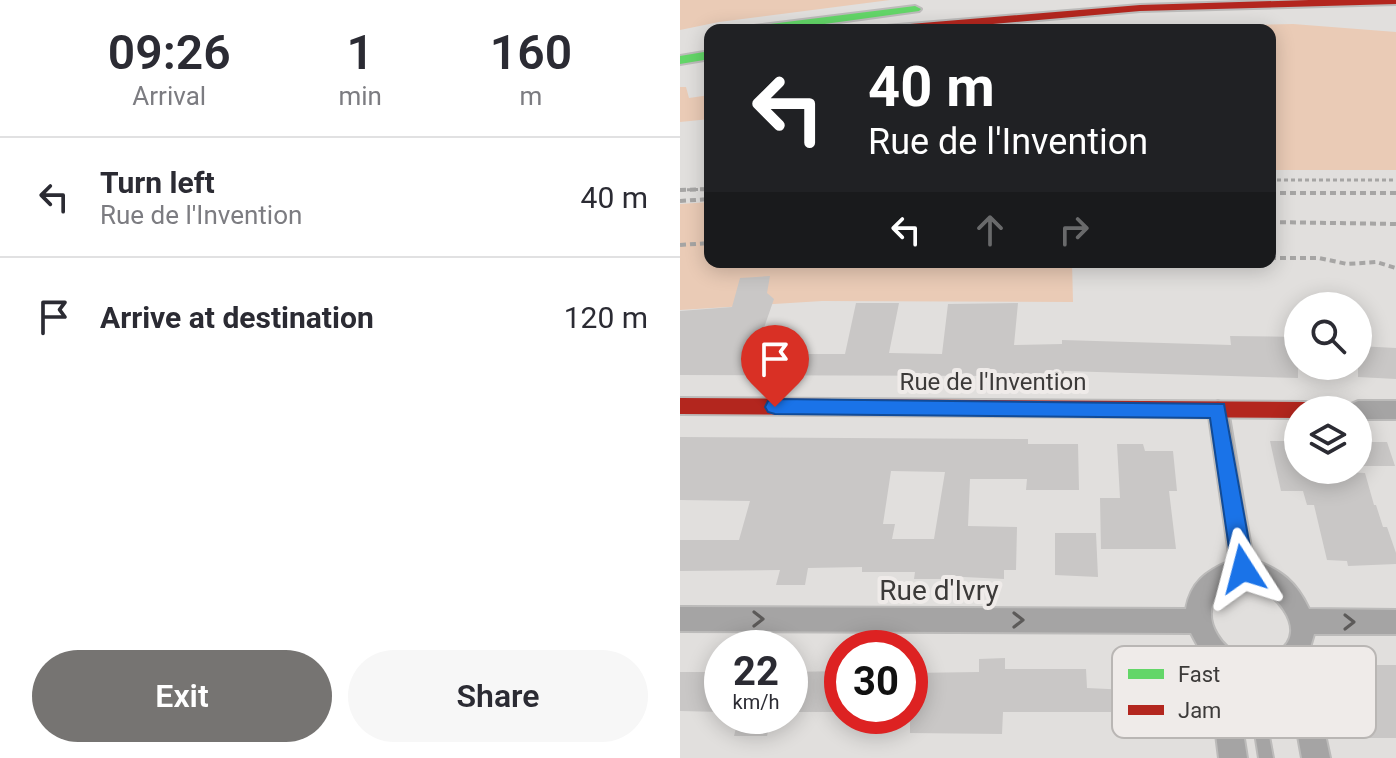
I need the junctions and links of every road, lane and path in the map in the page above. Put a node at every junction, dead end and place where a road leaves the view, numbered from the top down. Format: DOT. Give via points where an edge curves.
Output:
graph roads {
  1 [pos="1396,1"];
  2 [pos="942,6"];
  3 [pos="1152,7"];
  4 [pos="1396,16"];
  5 [pos="801,24"];
  6 [pos="938,24"];
  7 [pos="704,37"];
  8 [pos="680,41"];
  9 [pos="704,56"];
  10 [pos="680,60"];
  11 [pos="1276,180"];
  12 [pos="1396,180"];
  13 [pos="704,189"];
  14 [pos="680,190"];
  15 [pos="1276,193"];
  16 [pos="1396,193"];
  17 [pos="704,199"];
  18 [pos="680,201"];
  19 [pos="1276,222"];
  20 [pos="1396,224"];
  21 [pos="704,243"];
  22 [pos="680,245"];
  23 [pos="1276,258"];
  24 [pos="1396,268"];
  25 [pos="680,406"];
  26 [pos="1218,410"];
  27 [pos="1284,410"];
  28 [pos="1372,410"];
  29 [pos="1396,410"];
  30 [pos="1243,569"];
  31 [pos="680,619"];
  32 [pos="1198,621"];
  33 [pos="1302,621"];
  34 [pos="1396,622"];
  35 [pos="1209,646"];
  36 [pos="1299,646"];
  37 [pos="1230,738"];
  38 [pos="1263,738"];
  39 [pos="1312,738"];
  40 [pos="1233,758"];
  41 [pos="1266,758"];
  42 [pos="1316,758"];
  1 -- 3 [label="main road"];
  2 -- 5 [label="main road"];
  3 -- 4 [label="main road"];
  3 -- 6 [label="main road"];
  7 -- 8 [label="main road"];
  9 -- 10 [label="main road"];
  11 -- 12 [label="path"];
  13 -- 14 [label="path"];
  15 -- 16 [label="path"];
  17 -- 18 [label="path"];
  19 -- 20 [label="path"];
  21 -- 22 [label="path"];
  23 -- 24 [label="path" via="1376,262"];
  25 -- 26 [label="main road, Rue de l'Invention"];
  26 -- 27 [label="main road, Rue de l'Invention"];
  26 -- 30 [label="street"];
  28 -- 29 [label="street"];
  30 -- 32 [label="street" via="1218,575 1206,587"];
  30 -- 33 [label="street" via="1284,588"];
  31 -- 32 [label="street, Rue d'Ivry, one-way"];
  32 -- 35 [label="street"];
  33 -- 34 [label="street, one-way"];
  33 -- 36 [label="street"];
  37 -- 40 [label="street"];
  38 -- 41 [label="lane"];
  39 -- 42 [label="street"];
}
